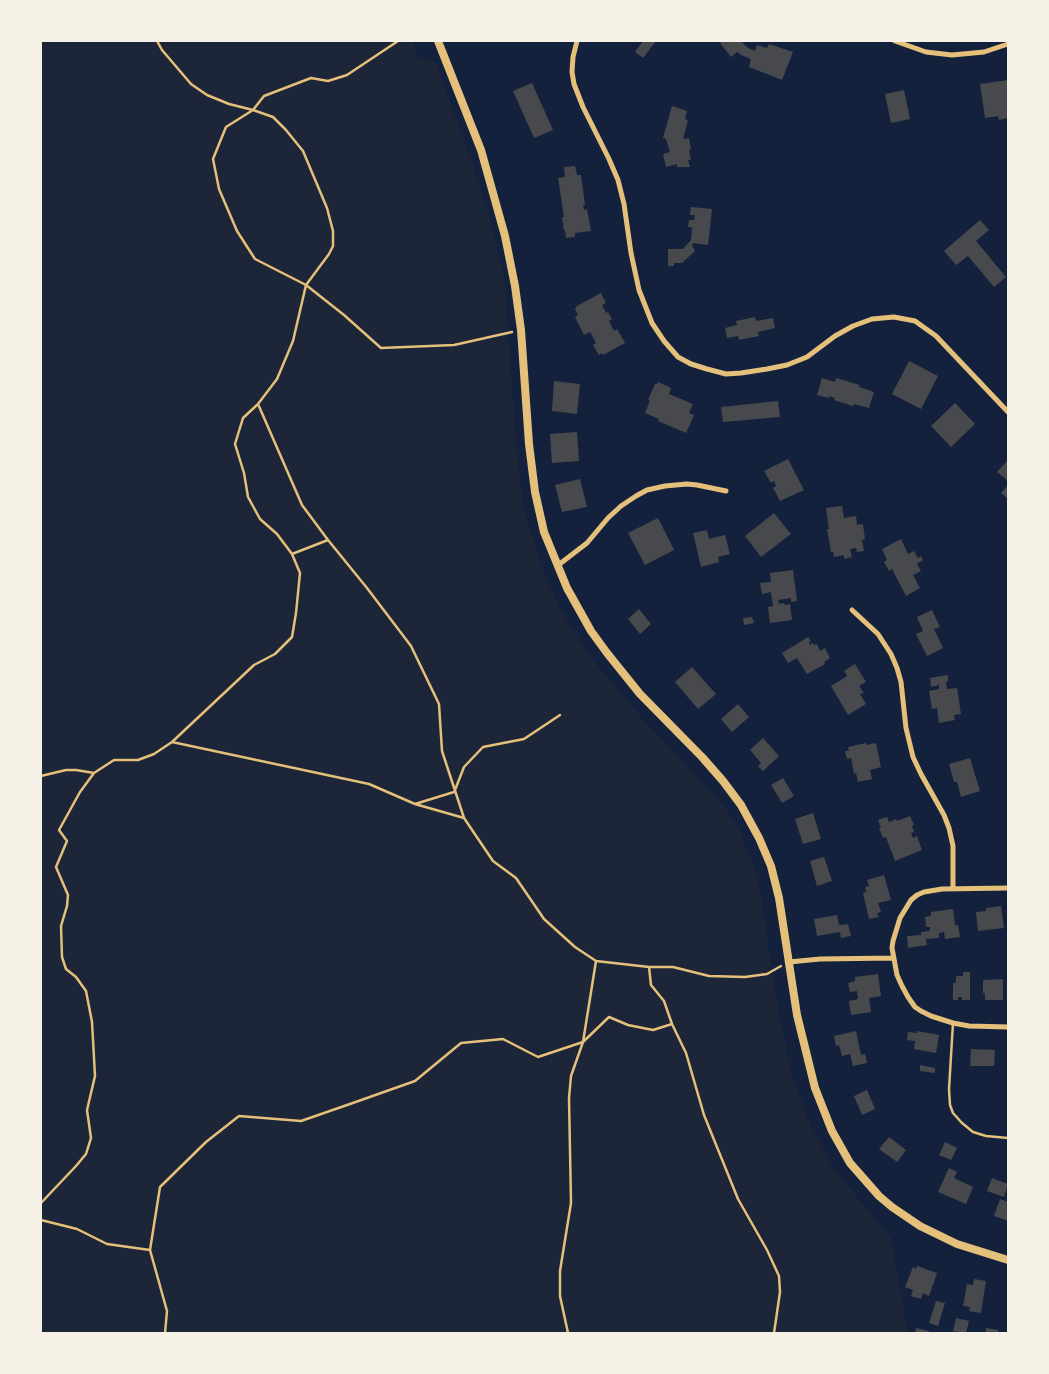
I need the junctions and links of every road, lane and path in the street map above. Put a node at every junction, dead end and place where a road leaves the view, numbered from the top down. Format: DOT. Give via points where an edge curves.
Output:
graph roads {
  1 [pos="157,41"];
  2 [pos="398,41"];
  3 [pos="438,41"];
  4 [pos="577,41"];
  5 [pos="895,41"];
  6 [pos="1008,44"];
  7 [pos="253,110"];
  8 [pos="306,285"];
  9 [pos="521,330"];
  10 [pos="258,404"];
  11 [pos="1008,412"];
  12 [pos="726,491"];
  13 [pos="328,540"];
  14 [pos="292,554"];
  15 [pos="557,566"];
  16 [pos="852,610"];
  17 [pos="560,715"];
  18 [pos="172,742"];
  19 [pos="94,773"];
  20 [pos="41,776"];
  21 [pos="454,792"];
  22 [pos="415,804"];
  23 [pos="464,818"];
  24 [pos="953,888"];
  25 [pos="1008,888"];
  26 [pos="893,958"];
  27 [pos="596,961"];
  28 [pos="789,962"];
  29 [pos="649,967"];
  30 [pos="952,1023"];
  31 [pos="672,1024"];
  32 [pos="1008,1027"];
  33 [pos="583,1042"];
  34 [pos="1008,1138"];
  35 [pos="41,1204"];
  36 [pos="41,1220"];
  37 [pos="150,1250"];
  38 [pos="1008,1260"];
  39 [pos="165,1333"];
  40 [pos="568,1333"];
  41 [pos="774,1333"];
  1 -- 7 [label="path" via="191,84 207,95"];
  2 -- 7 [label="path" via="347,75 328,81 311,78 264,96"];
  3 -- 9 [label="main road" via="481,150 505,236"];
  4 -- 11 [label="street" via="572,67 574,84 618,180 639,290 652,323 678,357 707,370 726,374 767,369 807,357 853,326 872,319 894,317 915,321 936,336"];
  5 -- 6 [label="street" via="926,52 952,55 984,52"];
  7 -- 8 [label="path" via="273,117 303,151 333,231 333,246"];
  7 -- 8 [label="path" via="226,127 213,160 219,189 237,232 255,259"];
  8 -- 9 [label="path" via="381,348 454,345"];
  8 -- 10 [label="path" via="293,341 277,379"];
  9 -- 15 [label="main road" via="535,492 544,532"];
  10 -- 13 [label="path" via="302,505"];
  10 -- 14 [label="path" via="243,418 235,444 248,497 260,519"];
  12 -- 15 [label="street" via="686,484 647,490 621,506 587,543"];
  13 -- 14 [label="path"];
  13 -- 21 [label="path" via="411,646 439,704 442,751"];
  14 -- 18 [label="path" via="300,573 292,638 276,654 254,666"];
  15 -- 28 [label="main road" via="576,606 608,653 640,694 702,757 741,804 767,855 774,877"];
  16 -- 24 [label="street" via="878,634 898,668 913,757 949,828"];
  17 -- 21 [label="path" via="524,739 483,747 464,767"];
  18 -- 19 [label="path" via="138,760 114,760"];
  18 -- 22 [label="path" via="369,784"];
  19 -- 20 [label="path" via="66,770"];
  19 -- 35 [label="path" via="59,830 67,841 56,867 68,895 61,926 62,957 66,969 86,991 92,1022 95,1076 87,1110 91,1138 86,1154"];
  21 -- 22 [label="path"];
  21 -- 23 [label="path"];
  22 -- 23 [label="path"];
  23 -- 27 [label="path" via="494,861 516,878 544,919"];
  24 -- 25 [label="street"];
  24 -- 26 [label="street" via="924,892 911,900 892,941"];
  26 -- 28 [label="street"];
  26 -- 30 [label="street" via="897,975 915,1007"];
  27 -- 29 [label="path"];
  27 -- 33 [label="path"];
  28 -- 29 [label="path" via="767,974 745,978 708,976 673,967"];
  28 -- 38 [label="main road" via="800,1031 815,1088 832,1131 850,1163 879,1196 920,1226 957,1244"];
  29 -- 31 [label="path" via="651,985 664,1001"];
  30 -- 32 [label="street"];
  30 -- 34 [label="lane" via="951,1109 973,1132"];
  31 -- 33 [label="path" via="653,1030 609,1017"];
  31 -- 41 [label="path" via="686,1053 704,1115 738,1200 768,1250 778,1276 780,1292"];
  33 -- 37 [label="path" via="538,1057 503,1038 461,1043 415,1081 300,1121 239,1116 206,1142 160,1187"];
  33 -- 40 [label="path" via="571,1076 571,1203 560,1271 560,1296"];
  36 -- 37 [label="path" via="77,1229 106,1244"];
  37 -- 39 [label="path" via="167,1311"];
}
